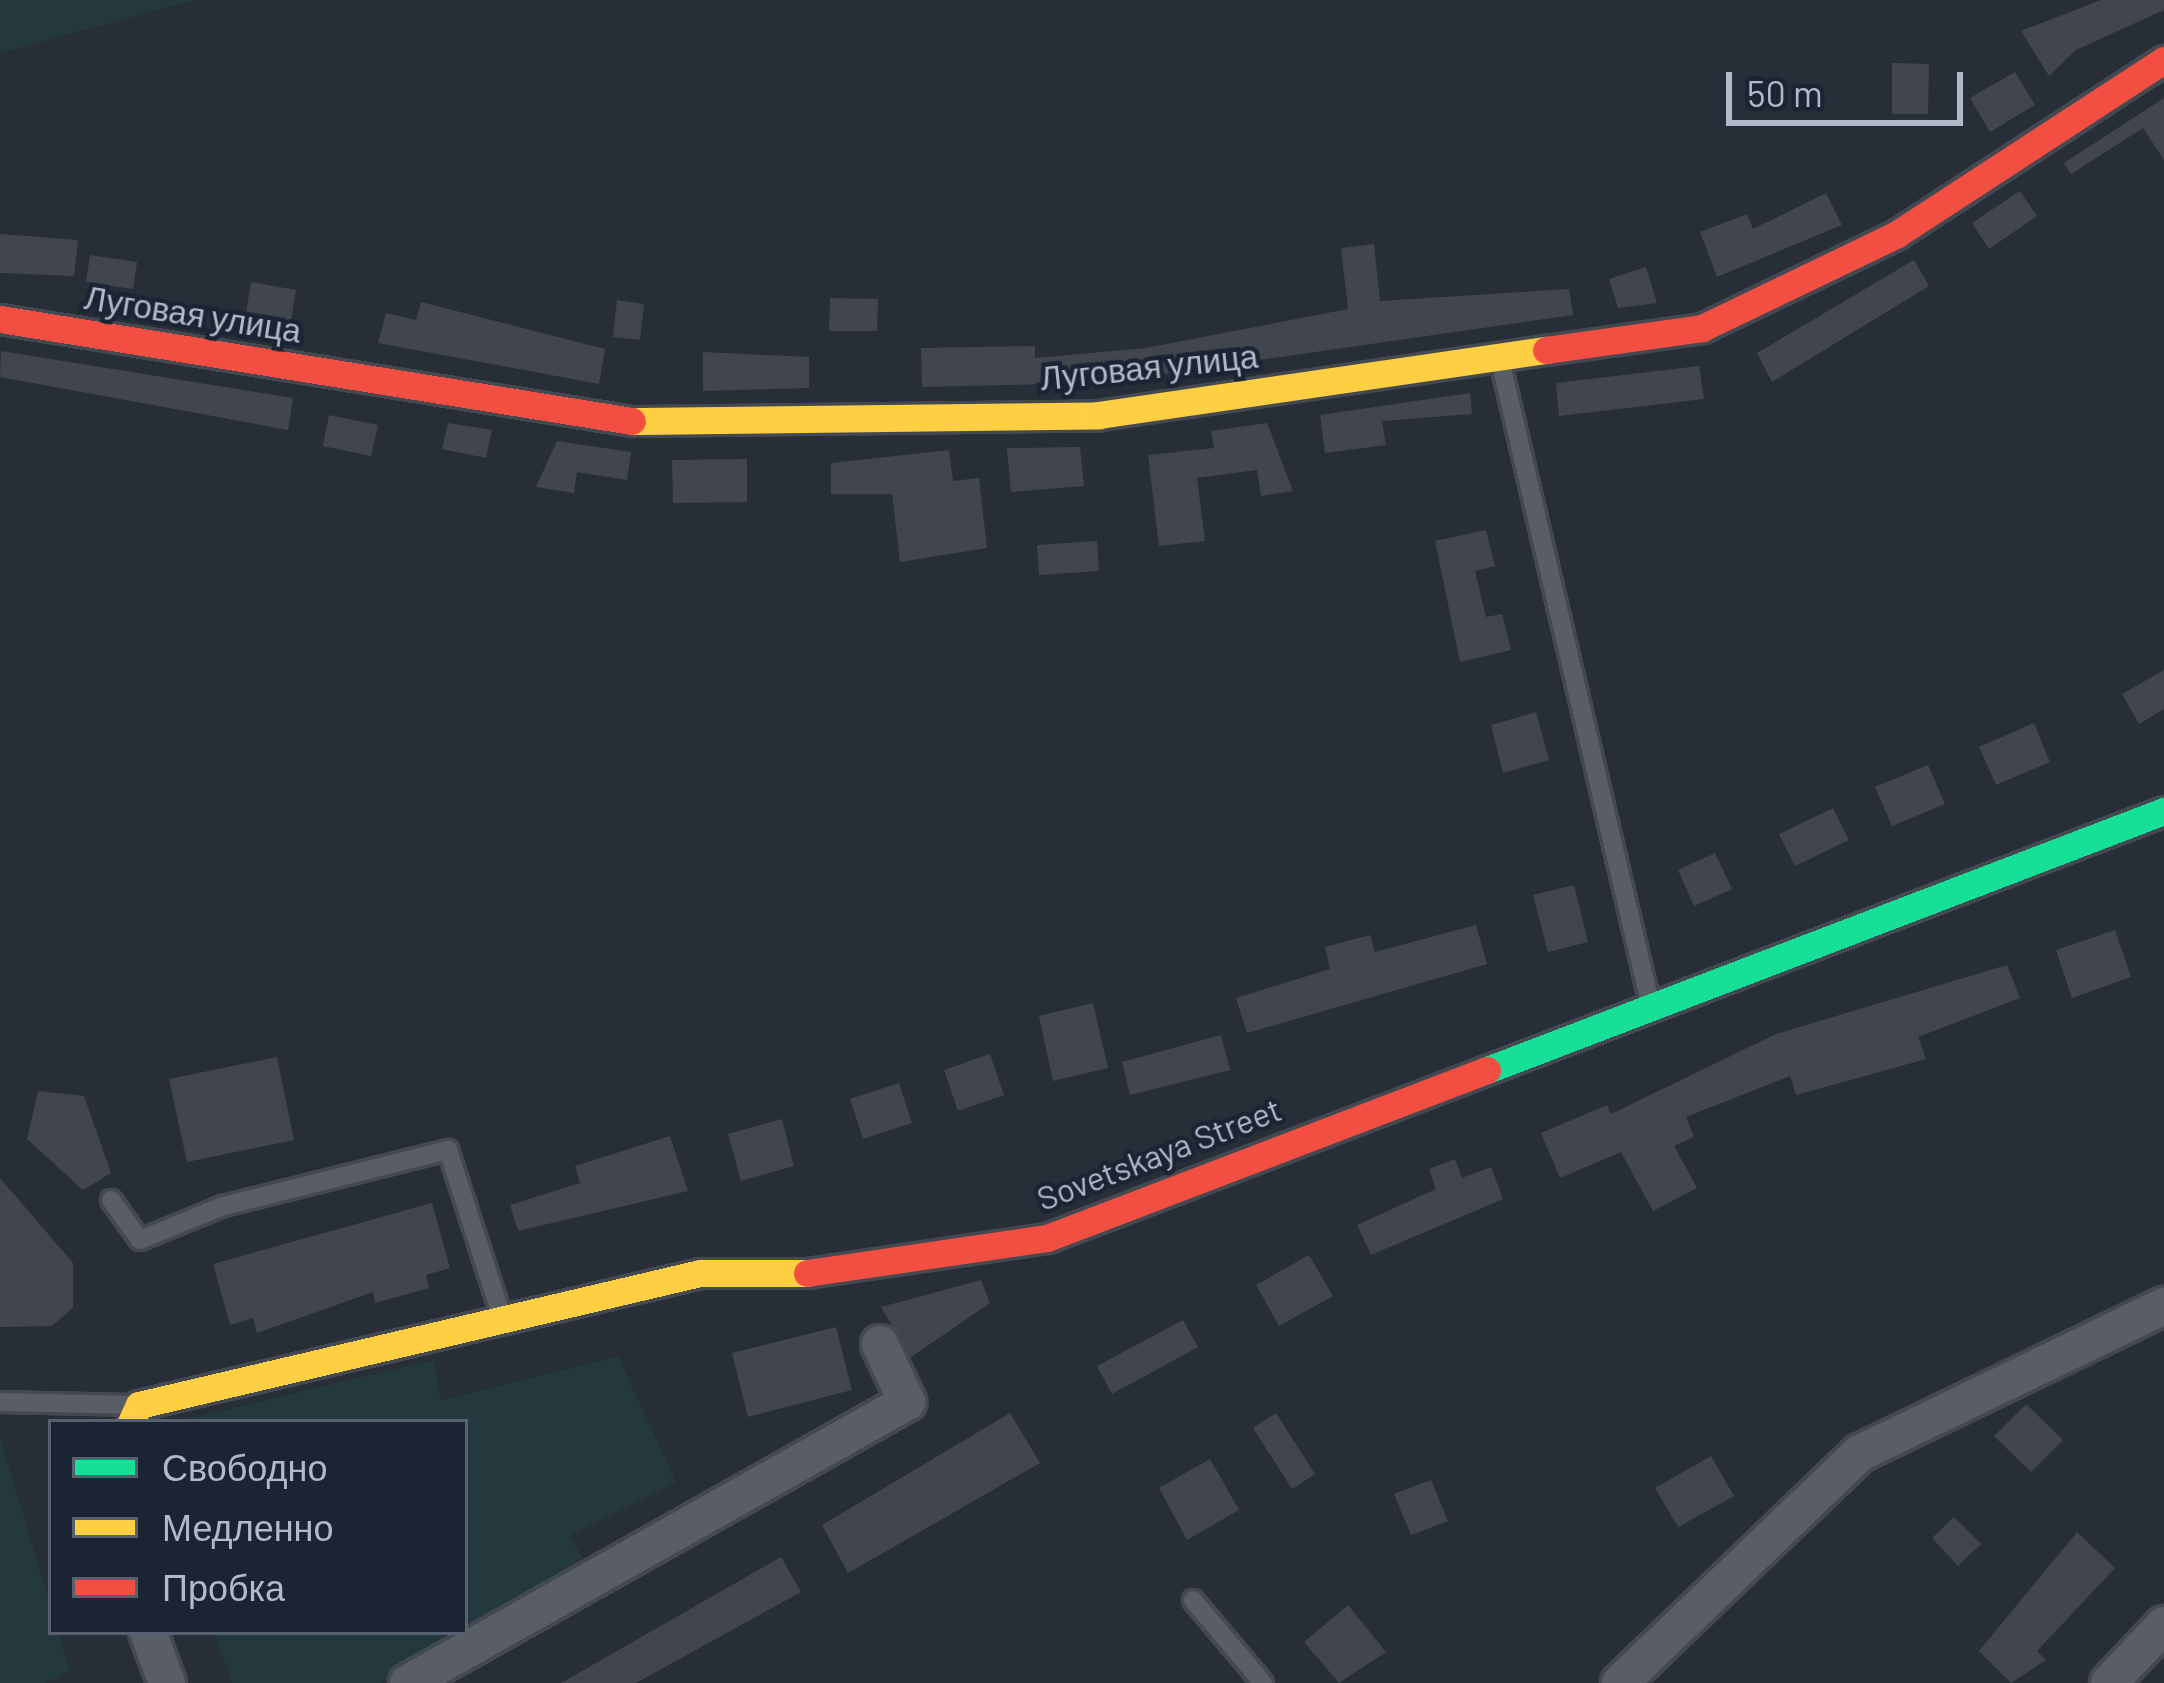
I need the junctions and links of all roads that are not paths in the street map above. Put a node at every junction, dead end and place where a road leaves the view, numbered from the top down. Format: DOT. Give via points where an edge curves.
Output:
graph roads {
  1 [pos="2164,60"];
  2 [pos="0,320"];
  3 [pos="1500,358"];
  4 [pos="2164,811"];
  5 [pos="1650,1004"];
  6 [pos="110,1200"];
  7 [pos="2164,1306"];
  8 [pos="503,1322"];
  9 [pos="880,1344"];
  10 [pos="0,1402"];
  11 [pos="135,1414"];
  12 [pos="1193,1600"];
  13 [pos="2164,1625"];
  14 [pos="149,1635"];
  15 [pos="161,1678"];
  16 [pos="408,1683"];
  17 [pos="1263,1683"];
  18 [pos="1620,1683"];
  19 [pos="2109,1683"];
  1 -- 3 [label="street, Луговая улица" via="1897,234 1702,328"];
  2 -- 3 [label="street, Луговая улица" via="652,424 1099,416"];
  3 -- 5 [label="lane" via="1548,601"];
  4 -- 5 [label="street, Sovetskaya Street"];
  5 -- 8 [label="street, Sovetskaya Street" via="1047,1238 762,1279 700,1273"];
  6 -- 8 [label="lane" via="140,1240 224,1206 448,1150"];
  7 -- 18 [label="street" via="1860,1454"];
  8 -- 11 [label="street, Sovetskaya Street"];
  9 -- 16 [label="street" via="908,1402"];
  10 -- 11 [label="lane"];
  12 -- 17 [label="lane"];
  13 -- 19 [label="street"];
  14 -- 15 [label="street"];
}
